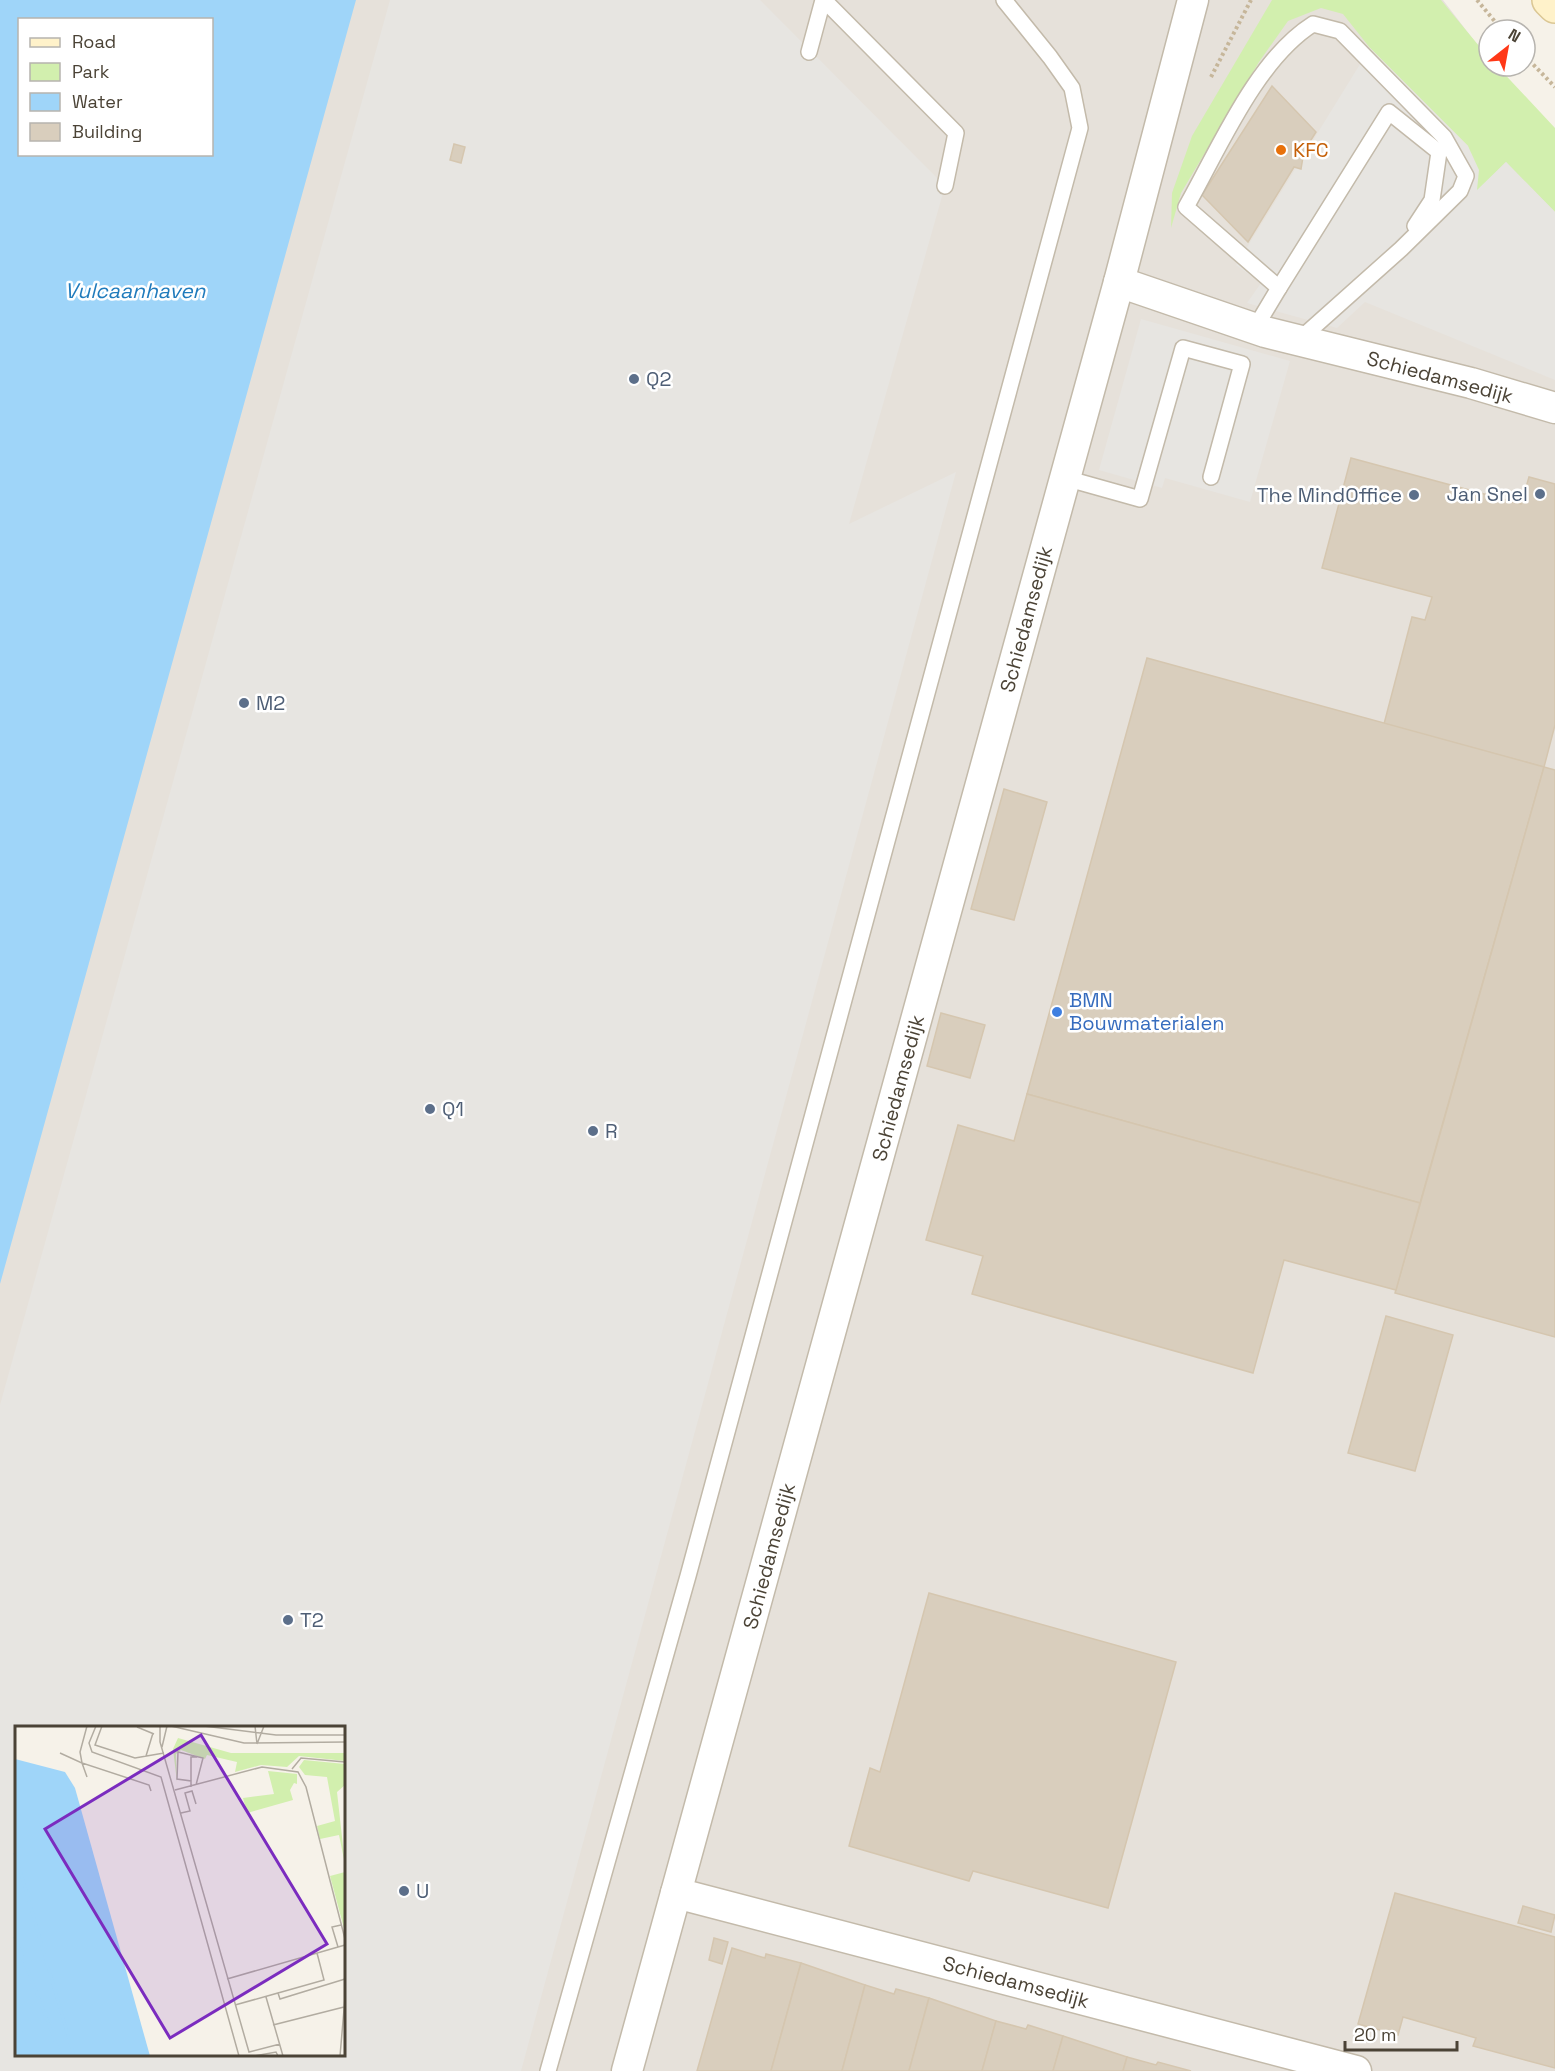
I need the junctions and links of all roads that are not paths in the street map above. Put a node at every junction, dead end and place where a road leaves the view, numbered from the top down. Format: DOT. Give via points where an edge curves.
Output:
graph roads {
  1 [pos="824,0"];
  2 [pos="1004,0"];
  3 [pos="1193,0"];
  4 [pos="1549,0"];
  5 [pos="1555,6"];
  6 [pos="809,52"];
  7 [pos="945,186"];
  8 [pos="1401,249"];
  9 [pos="1119,282"];
  10 [pos="1279,288"];
  11 [pos="1255,328"];
  12 [pos="1299,340"];
  13 [pos="1555,408"];
  14 [pos="1211,477"];
  15 [pos="1065,478"];
  16 [pos="676,1893"];
  17 [pos="548,2071"];
  18 [pos="627,2071"];
  19 [pos="1356,2071"];
  1 -- 6 [label="lane"];
  1 -- 7 [label="lane" via="956,133"];
  2 -- 17 [label="lane" via="1072,88 1080,128 688,1576"];
  3 -- 9 [label="street, Schiedamsedijk"];
  4 -- 5 [label="main road"];
  8 -- 10 [label="lane" via="1432,200 1439,152 1389,112"];
  8 -- 10 [label="lane" via="1460,190 1466,176 1444,137 1340,31 1312,24 1292,37 1255,83 1186,207"];
  8 -- 12 [label="lane"];
  9 -- 11 [label="street, Schiedamsedijk"];
  9 -- 15 [label="street, Schiedamsedijk"];
  10 -- 11 [label="lane"];
  11 -- 12 [label="street, Schiedamsedijk"];
  12 -- 13 [label="street, Schiedamsedijk"];
  14 -- 15 [label="lane" via="1242,364 1183,348 1140,499"];
  15 -- 16 [label="street, Schiedamsedijk"];
  16 -- 18 [label="street, Schiedamsedijk"];
  16 -- 19 [label="street, Schiedamsedijk"];
}
